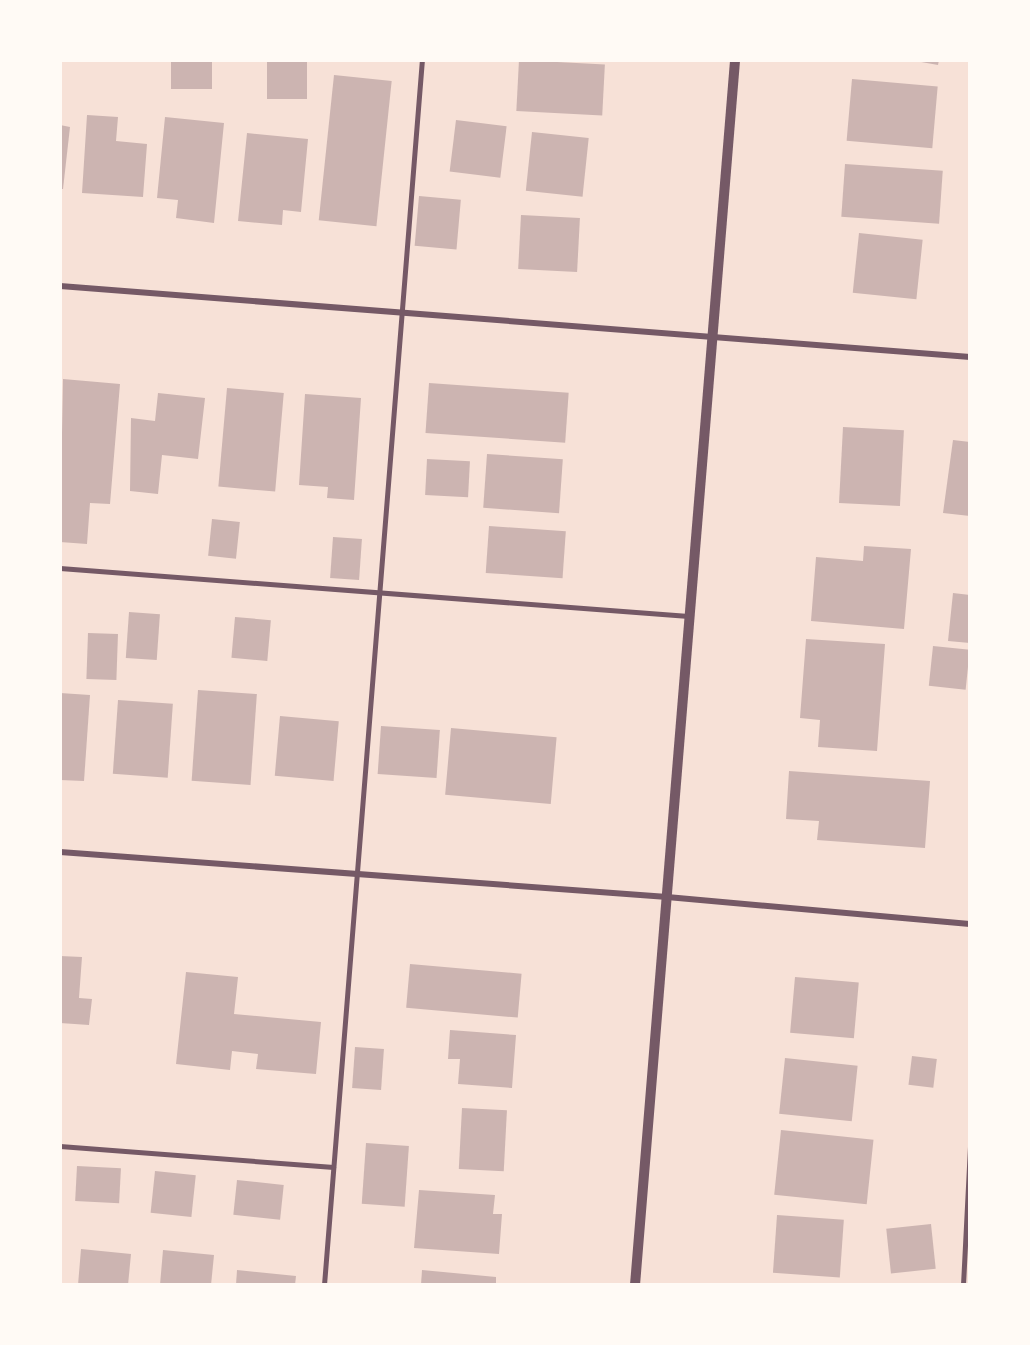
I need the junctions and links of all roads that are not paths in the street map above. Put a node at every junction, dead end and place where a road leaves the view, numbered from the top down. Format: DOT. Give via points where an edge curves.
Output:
graph roads {
  1 [pos="422,60"];
  2 [pos="735,60"];
  3 [pos="60,286"];
  4 [pos="402,313"];
  5 [pos="712,335"];
  6 [pos="970,357"];
  7 [pos="60,568"];
  8 [pos="380,594"];
  9 [pos="689,616"];
  10 [pos="60,852"];
  11 [pos="356,876"];
  12 [pos="667,897"];
  13 [pos="970,924"];
  14 [pos="60,1146"];
  15 [pos="970,1147"];
  16 [pos="333,1167"];
  17 [pos="968,1218"];
  18 [pos="324,1285"];
  19 [pos="635,1285"];
  20 [pos="963,1285"];
  1 -- 4 [label="lane"];
  2 -- 5 [label="street"];
  3 -- 4 [label="street"];
  4 -- 5 [label="street"];
  4 -- 8 [label="lane"];
  5 -- 6 [label="street"];
  5 -- 9 [label="street"];
  7 -- 8 [label="lane"];
  8 -- 9 [label="lane"];
  8 -- 11 [label="lane"];
  9 -- 12 [label="street"];
  10 -- 11 [label="street"];
  11 -- 12 [label="street"];
  11 -- 16 [label="lane"];
  12 -- 13 [label="street"];
  12 -- 19 [label="street"];
  14 -- 16 [label="lane"];
  15 -- 17 [label="lane"];
  16 -- 18 [label="lane"];
  17 -- 20 [label="lane"];
}
